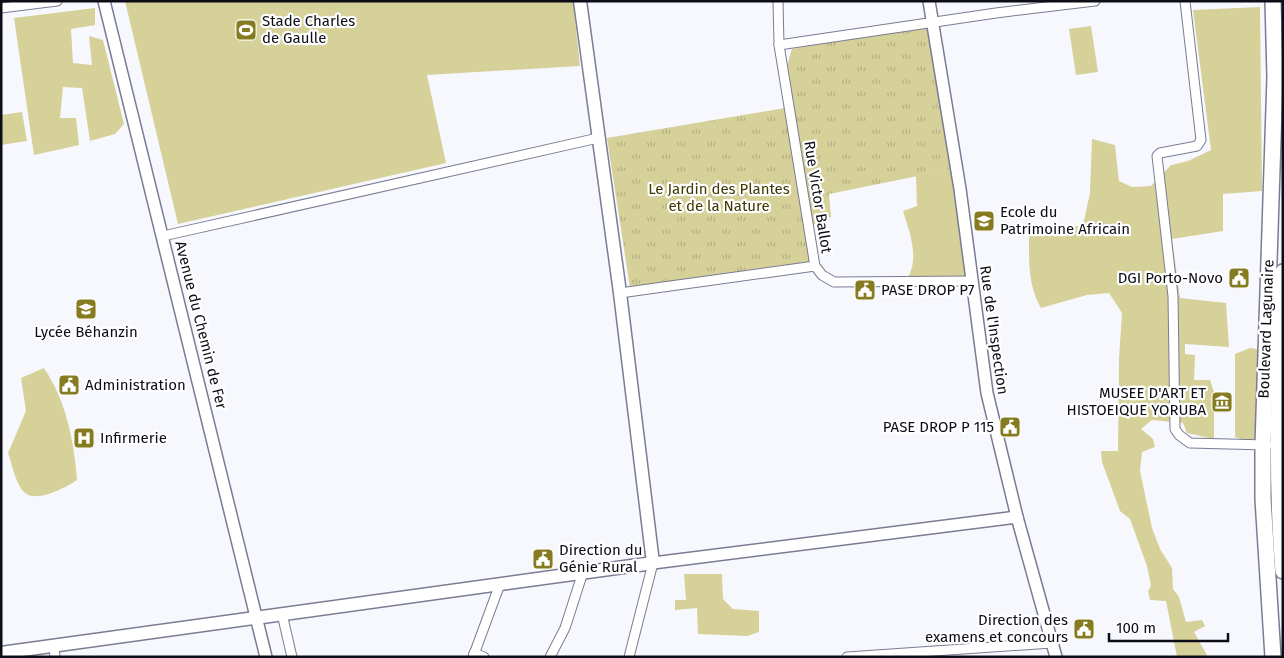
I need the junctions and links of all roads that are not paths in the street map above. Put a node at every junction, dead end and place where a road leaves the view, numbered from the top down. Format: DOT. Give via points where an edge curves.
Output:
graph roads {
  1 [pos="57,1"];
  2 [pos="104,1"];
  3 [pos="580,1"];
  4 [pos="929,1"];
  5 [pos="1095,1"];
  6 [pos="1185,1"];
  7 [pos="1273,1"];
  8 [pos="776,3"];
  9 [pos="1,8"];
  10 [pos="934,23"];
  11 [pos="779,45"];
  12 [pos="598,138"];
  13 [pos="163,236"];
  14 [pos="815,266"];
  15 [pos="1283,272"];
  16 [pos="971,281"];
  17 [pos="620,294"];
  18 [pos="1263,445"];
  19 [pos="1278,446"];
  20 [pos="1017,517"];
  21 [pos="653,563"];
  22 [pos="1283,571"];
  23 [pos="584,572"];
  24 [pos="500,584"];
  25 [pos="282,614"];
  26 [pos="258,617"];
  27 [pos="1052,643"];
  28 [pos="55,652"];
  29 [pos="1,653"];
  30 [pos="961,653"];
  31 [pos="896,654"];
  32 [pos="473,655"];
  33 [pos="266,657"];
  34 [pos="292,657"];
  35 [pos="484,657"];
  36 [pos="550,657"];
  37 [pos="629,657"];
  38 [pos="847,657"];
  39 [pos="1056,657"];
  40 [pos="1273,657"];
  1 -- 9 [label="street"];
  2 -- 13 [label="street, Avenue du Chemin de Fer"];
  3 -- 12 [label="main road"];
  4 -- 10 [label="street, Rue de l'Inspection"];
  5 -- 10 [label="street"];
  6 -- 18 [label="street" via="1202,140 1197,146 1157,156 1172,296 1176,429 1190,443"];
  7 -- 18 [label="highway, Boulevard Lagunaire" via="1275,77"];
  8 -- 11 [label="street, Rue Victor Ballot"];
  10 -- 11 [label="street"];
  10 -- 16 [label="street, Rue de l'Inspection"];
  11 -- 14 [label="street, Rue Victor Ballot"];
  12 -- 13 [label="street"];
  12 -- 17 [label="main road"];
  13 -- 26 [label="street, Avenue du Chemin de Fer"];
  14 -- 16 [label="street, Rue Victor Ballot" via="828,279 843,282"];
  14 -- 17 [label="street"];
  15 -- 19 [label="highway, Boulevard Lagunaire"];
  16 -- 20 [label="street, Rue de l'Inspection" via="987,393"];
  17 -- 21 [label="main road"];
  18 -- 19 [label="street"];
  18 -- 40 [label="highway, Boulevard Lagunaire"];
  19 -- 22 [label="highway, Boulevard Lagunaire"];
  20 -- 21 [label="street"];
  20 -- 27 [label="street, Rue de l'Inspection"];
  21 -- 23 [label="main road"];
  21 -- 37 [label="street"];
  23 -- 24 [label="main road"];
  23 -- 36 [label="street" via="565,628"];
  24 -- 25 [label="main road"];
  24 -- 32 [label="street"];
  25 -- 26 [label="main road"];
  25 -- 34 [label="street"];
  26 -- 28 [label="main road"];
  26 -- 33 [label="street, Avenue du Chemin de Fer"];
  27 -- 30 [label="street"];
  27 -- 39 [label="street, Rue de l'Inspection"];
  28 -- 29 [label="main road"];
  30 -- 31 [label="street"];
  31 -- 38 [label="street"];
  32 -- 35 [label="street"];
}
